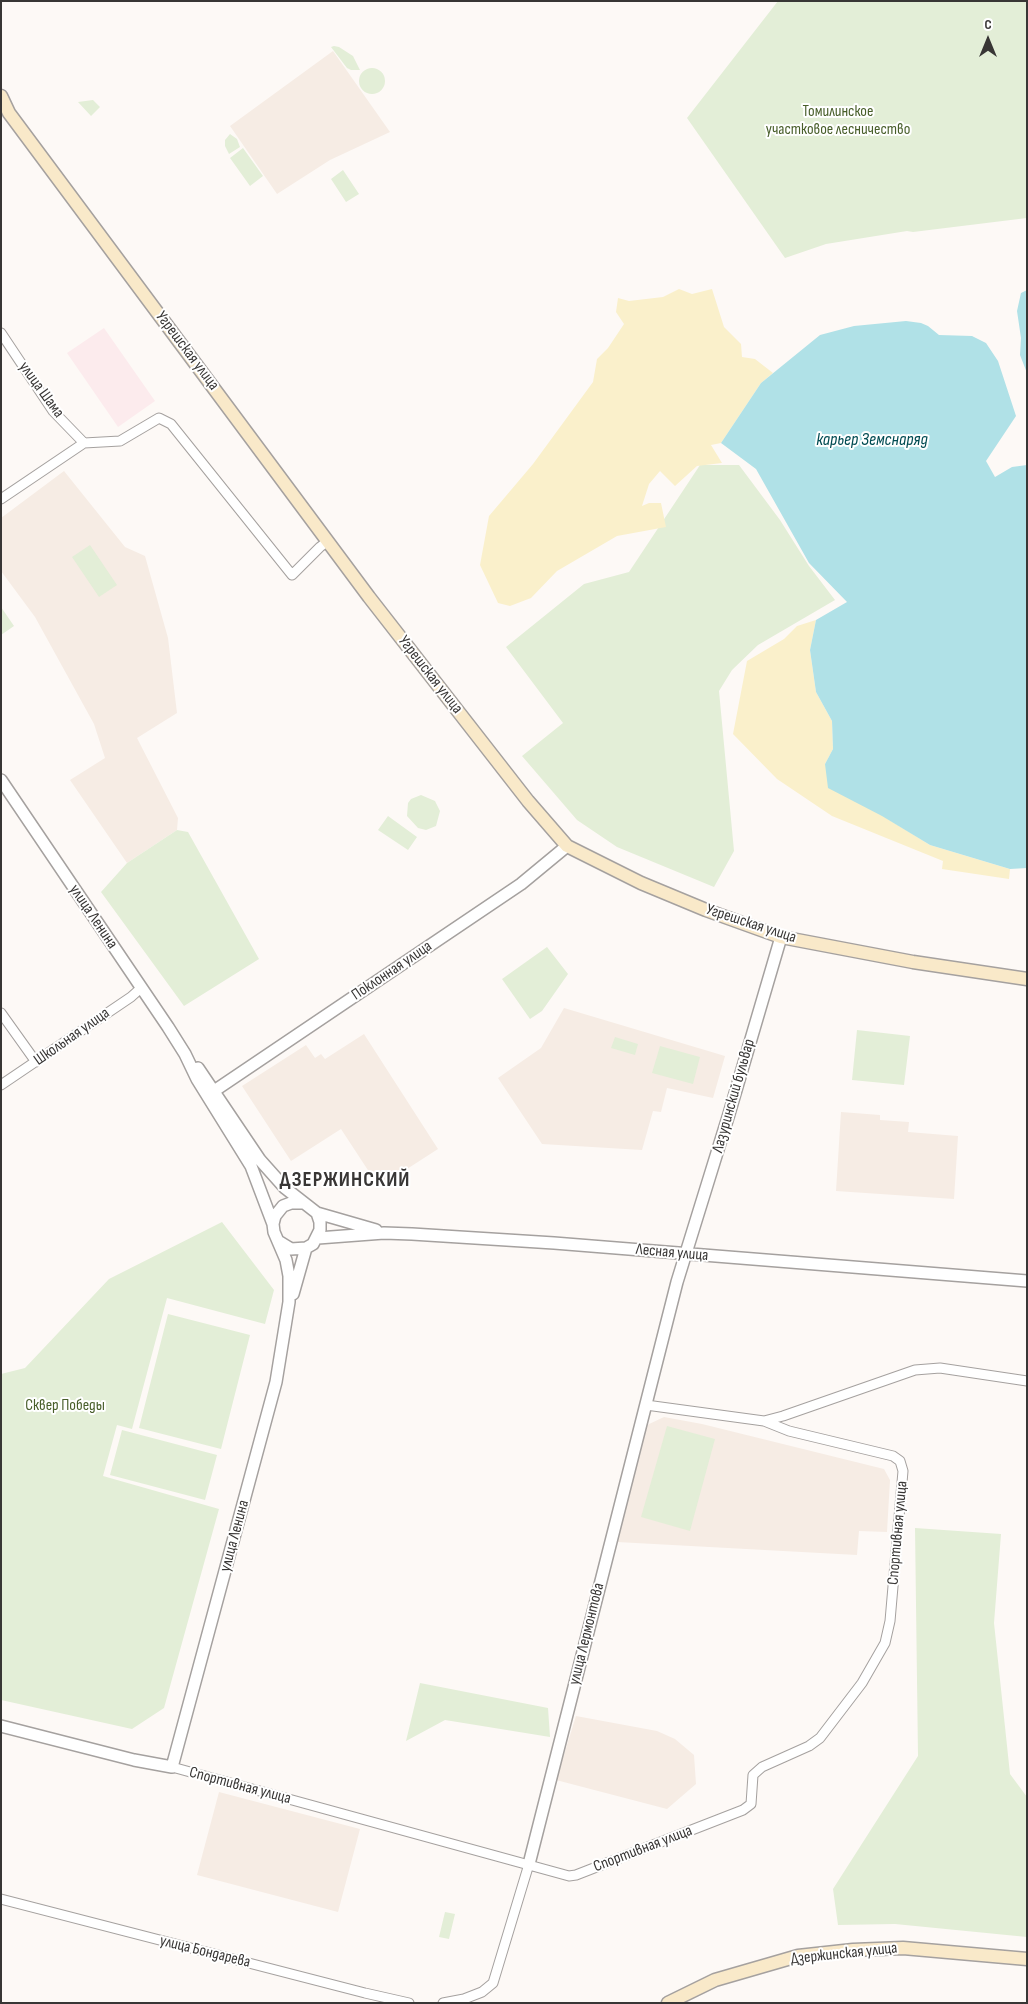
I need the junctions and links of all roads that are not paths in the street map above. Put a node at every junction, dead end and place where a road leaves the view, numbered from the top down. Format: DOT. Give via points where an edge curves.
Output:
graph roads {
  1 [pos="1,96"];
  2 [pos="5,110"];
  3 [pos="1,333"];
  4 [pos="84,444"];
  5 [pos="1,500"];
  6 [pos="328,541"];
  7 [pos="1,780"];
  8 [pos="567,846"];
  9 [pos="781,937"];
  10 [pos="1027,979"];
  11 [pos="141,988"];
  12 [pos="1,1013"];
  13 [pos="185,1054"];
  14 [pos="36,1062"];
  15 [pos="1,1085"];
  16 [pos="214,1091"];
  17 [pos="301,1203"];
  18 [pos="317,1213"];
  19 [pos="273,1224"];
  20 [pos="384,1233"];
  21 [pos="276,1238"];
  22 [pos="318,1238"];
  23 [pos="306,1248"];
  24 [pos="686,1255"];
  25 [pos="1027,1281"];
  26 [pos="289,1302"];
  27 [pos="1027,1381"];
  28 [pos="646,1404"];
  29 [pos="764,1421"];
  30 [pos="1,1726"];
  31 [pos="172,1767"];
  32 [pos="529,1864"];
  33 [pos="1,1899"];
  34 [pos="1027,1959"];
  35 [pos="409,2003"];
  36 [pos="443,2003"];
  37 [pos="668,2003"];
  1 -- 2 [label="main road, Угрешская улица"];
  2 -- 6 [label="main road, Угрешская улица"];
  3 -- 4 [label="street, улица Шама" via="53,411"];
  4 -- 5 [label="street"];
  4 -- 6 [label="street" via="120,441 158,418 170,424 292,575"];
  6 -- 8 [label="main road, Угрешская улица" via="528,801"];
  7 -- 11 [label="street, улица Ленина"];
  8 -- 9 [label="main road, Угрешская улица" via="641,883"];
  8 -- 16 [label="street, Поклонная улица" via="521,884"];
  9 -- 10 [label="main road, Угрешская улица"];
  9 -- 24 [label="street, Лазуринский бульвар"];
  11 -- 13 [label="street, улица Ленина"];
  11 -- 14 [label="street, Школьная улица"];
  12 -- 14 [label="street"];
  13 -- 16 [label="street, улица Ленина"];
  13 -- 19 [label="street, улица Ленина" via="251,1166"];
  14 -- 15 [label="street, Школьная улица"];
  16 -- 17 [label="street, улица Ленина" via="260,1160"];
  17 -- 18 [label="street, улица Ленина"];
  17 -- 19 [label="street" via="283,1206"];
  18 -- 20 [label="street, улица Ленина"];
  18 -- 22 [label="street" via="320,1222"];
  19 -- 21 [label="street, улица Ленина"];
  20 -- 22 [label="street, Лесная улица"];
  20 -- 24 [label="street, Лесная улица"];
  21 -- 23 [label="street" via="291,1249"];
  21 -- 26 [label="street, улица Ленина" via="286,1260"];
  22 -- 23 [label="street"];
  23 -- 26 [label="street, улица Ленина"];
  24 -- 25 [label="street, Лесная улица"];
  24 -- 28 [label="street, улица Лермонтова"];
  26 -- 31 [label="street, улица Ленина" via="276,1382"];
  27 -- 29 [label="street" via="940,1368 915,1370"];
  28 -- 29 [label="street"];
  28 -- 32 [label="street, улица Лермонтова"];
  29 -- 32 [label="street, Спортивная улица" via="789,1431 893,1456 900,1461 903,1470 890,1620 885,1643 862,1683 820,1738 762,1767 753,1775 751,1804 743,1810 576,1875 569,1876"];
  30 -- 31 [label="street, Спортивная улица"];
  31 -- 32 [label="street, Спортивная улица"];
  32 -- 36 [label="street" via="493,1983 482,1992"];
  33 -- 35 [label="street, улица Бондарева"];
  34 -- 37 [label="main road, Дзержинская улица" via="903,1948 798,1956 715,1980"];
}
